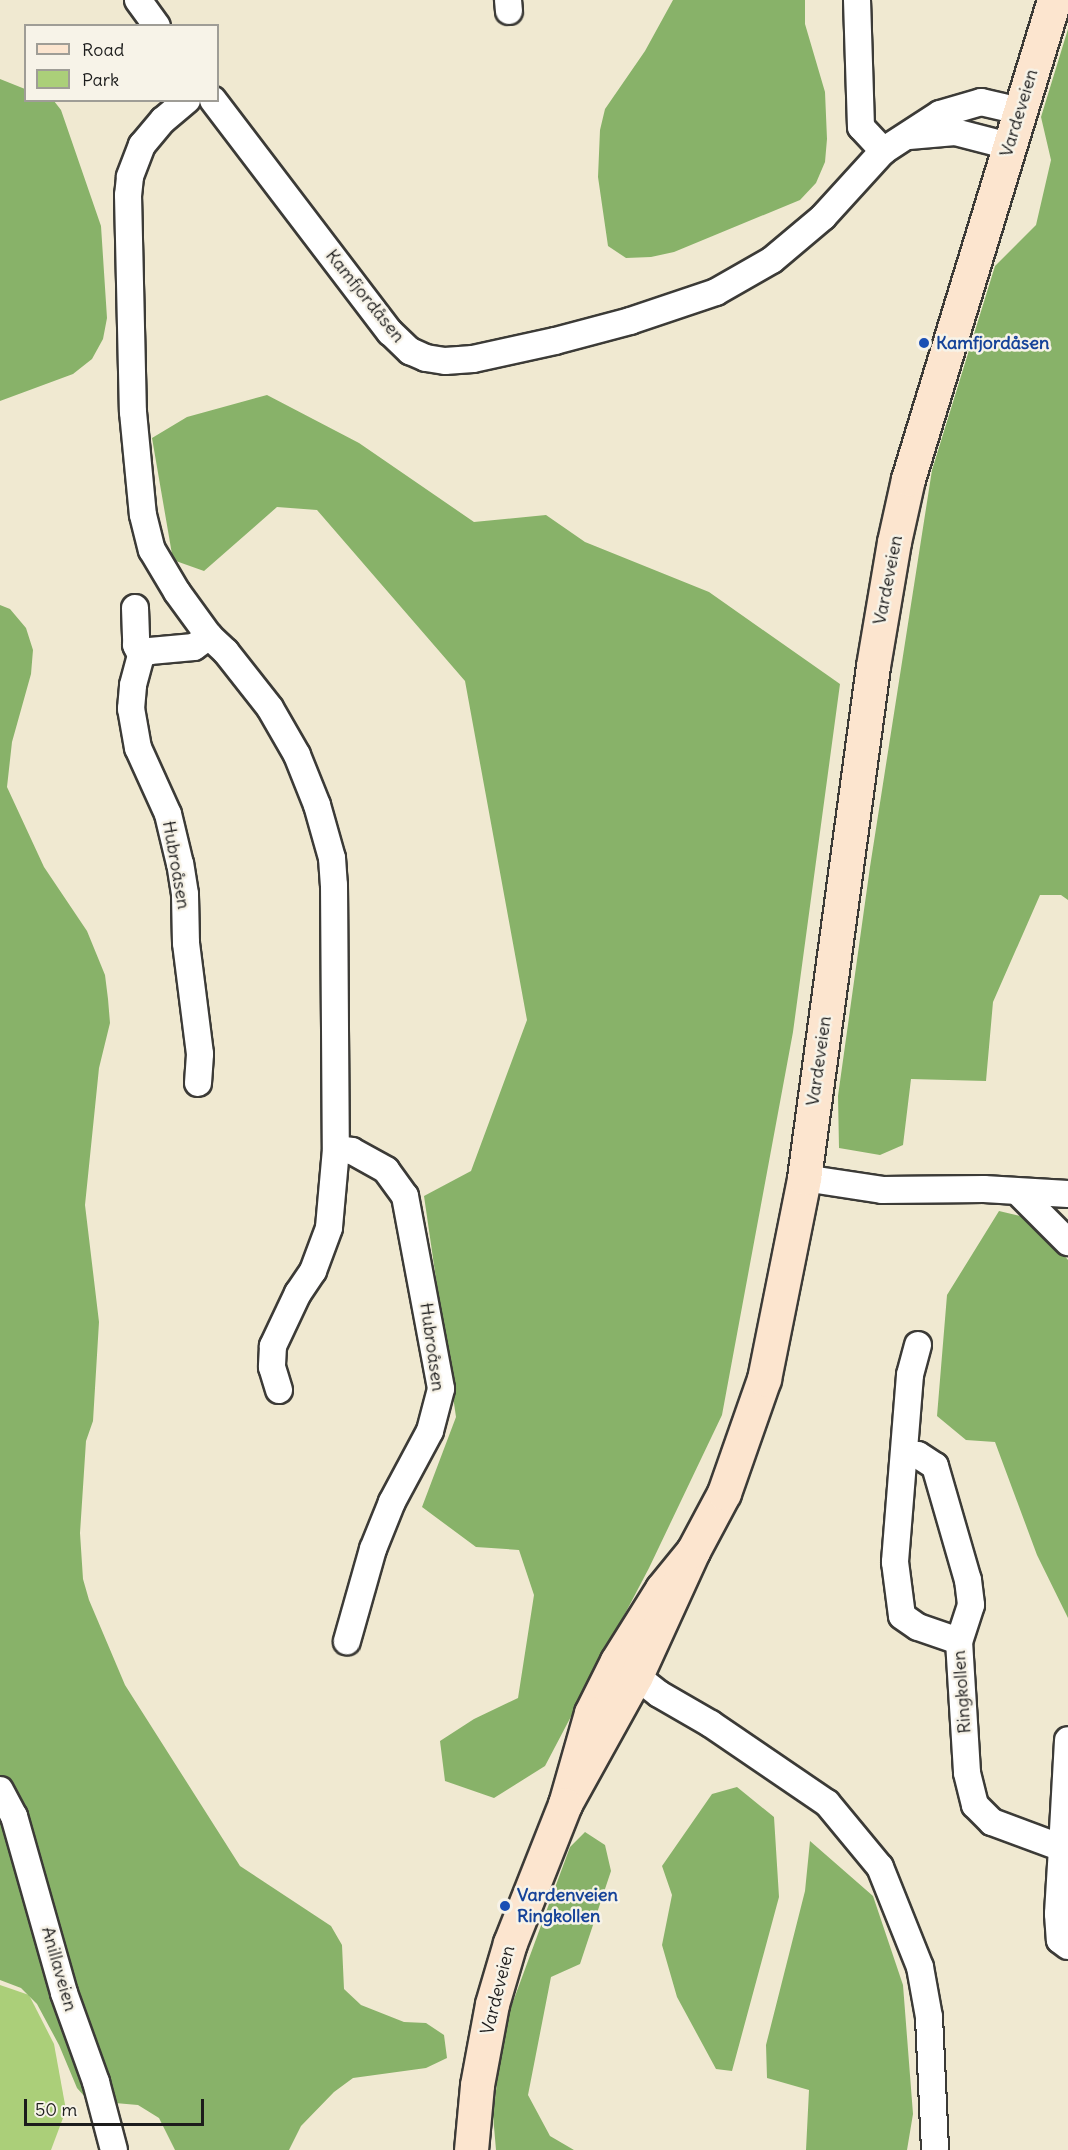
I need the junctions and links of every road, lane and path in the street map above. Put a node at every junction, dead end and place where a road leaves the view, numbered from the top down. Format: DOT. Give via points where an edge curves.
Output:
graph roads {
  1 [pos="138,0"];
  2 [pos="857,0"];
  3 [pos="1054,0"];
  4 [pos="156,24"];
  5 [pos="186,102"];
  6 [pos="215,102"];
  7 [pos="1020,111"];
  8 [pos="905,136"];
  9 [pos="1009,146"];
  10 [pos="883,151"];
  11 [pos="135,608"];
  12 [pos="209,636"];
  13 [pos="141,655"];
  14 [pos="198,1083"];
  15 [pos="336,1149"];
  16 [pos="804,1178"];
  17 [pos="1018,1192"];
  18 [pos="1068,1194"];
  19 [pos="1068,1242"];
  20 [pos="918,1345"];
  21 [pos="279,1390"];
  22 [pos="905,1452"];
  23 [pos="347,1641"];
  24 [pos="959,1641"];
  25 [pos="626,1669"];
  26 [pos="1068,1740"];
  27 [pos="0,1790"];
  28 [pos="1062,1848"];
  29 [pos="1068,1946"];
  30 [pos="114,2150"];
  31 [pos="471,2150"];
  32 [pos="935,2150"];
  1 -- 4 [label="street"];
  2 -- 10 [label="street" via="861,128"];
  3 -- 7 [label="street, Vardeveien"];
  5 -- 12 [label="street" via="152,132 130,177 127,212 133,412 138,484 152,550"];
  6 -- 10 [label="street, Kamfjordåsen" via="390,332 410,351 445,361 473,359 555,341 716,292 781,253 824,217"];
  7 -- 8 [label="street, Kamfjordåsen" via="981,102 940,114"];
  7 -- 9 [label="street, Vardeveien"];
  8 -- 9 [label="street, Kamfjordåsen" via="955,132"];
  8 -- 10 [label="street, Kamfjordåsen"];
  9 -- 16 [label="street, Vardeveien" via="908,478 883,595"];
  11 -- 13 [label="street" via="136,645"];
  12 -- 13 [label="street" via="194,647"];
  12 -- 15 [label="street" via="226,652 284,730 308,780 332,858"];
  13 -- 14 [label="street, Hubroåsen" via="133,685 132,728 147,774 168,814 180,864 200,1054"];
  15 -- 21 [label="street" via="329,1228 313,1271 273,1346 272,1367"];
  15 -- 23 [label="street, Hubroåsen" via="352,1151 386,1170 405,1196 441,1389 430,1431 392,1502 373,1549"];
  16 -- 17 [label="street" via="882,1190"];
  16 -- 25 [label="street, Vardeveien" via="764,1379 724,1493 693,1551 662,1589"];
  17 -- 18 [label="street"];
  17 -- 19 [label="street"];
  20 -- 22 [label="street, Ringkollen" via="910,1375"];
  22 -- 24 [label="street" via="935,1466 968,1580 970,1605"];
  22 -- 24 [label="street, Ringkollen" via="895,1562 902,1616 918,1627"];
  24 -- 28 [label="street, Ringkollen" via="968,1773 975,1805 992,1822"];
  25 -- 31 [label="street, Vardeveien" via="591,1713 565,1804 510,1943 492,2004 477,2085"];
  25 -- 32 [label="street" via="827,1803 880,1867 920,1967 929,2017"];
  26 -- 28 [label="street"];
  27 -- 30 [label="street, Anillaveien" via="14,1816"];
  28 -- 29 [label="street" via="1058,1914 1060,1940"];
}
